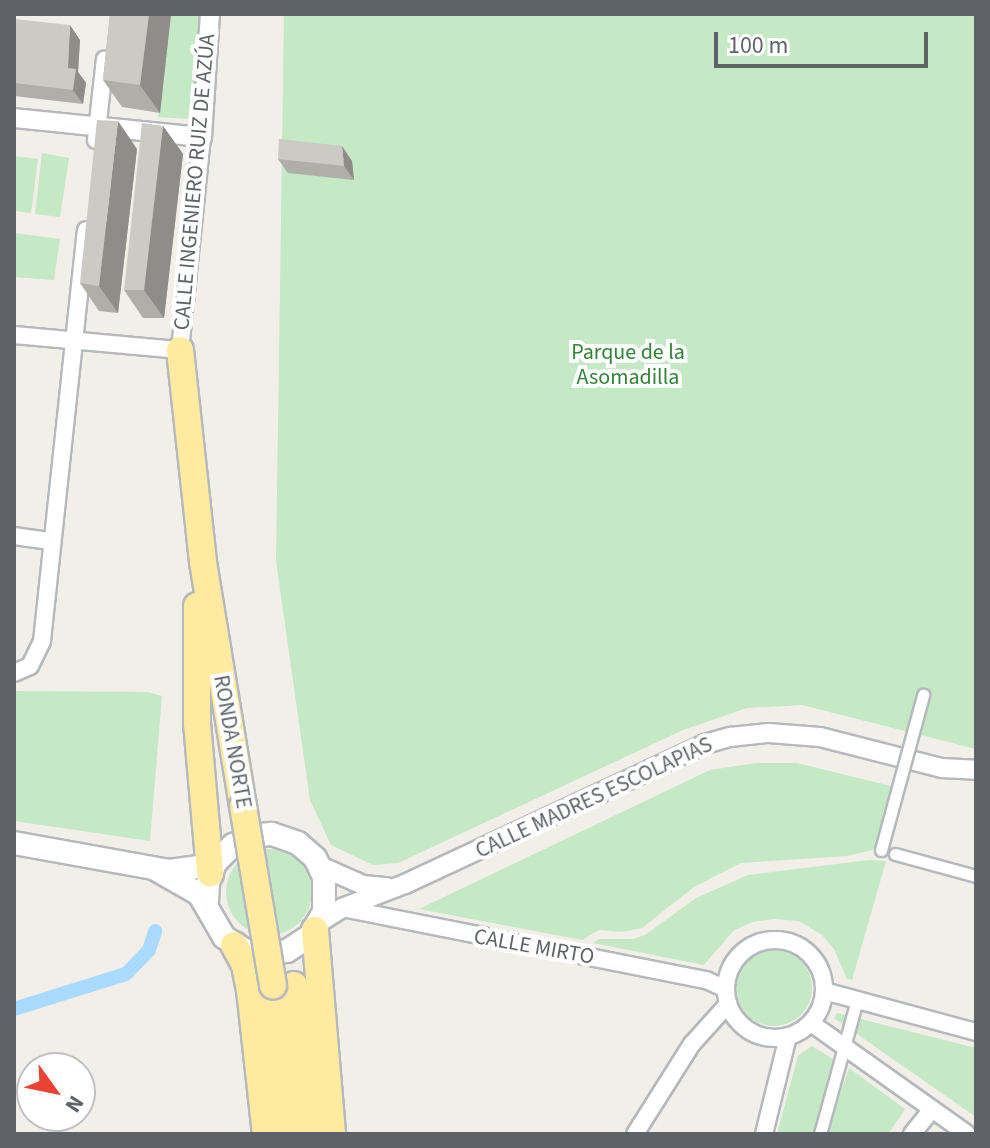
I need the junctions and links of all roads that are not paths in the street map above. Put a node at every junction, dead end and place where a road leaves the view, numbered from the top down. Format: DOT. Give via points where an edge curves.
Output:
graph roads {
  1 [pos="210,14"];
  2 [pos="107,42"];
  3 [pos="14,118"];
  4 [pos="98,125"];
  5 [pos="202,137"];
  6 [pos="94,156"];
  7 [pos="87,217"];
  8 [pos="14,335"];
  9 [pos="73,339"];
  10 [pos="180,350"];
  11 [pos="14,536"];
  12 [pos="51,541"];
  13 [pos="203,562"];
  14 [pos="14,673"];
  15 [pos="923,695"];
  16 [pos="976,770"];
  17 [pos="14,843"];
  18 [pos="881,850"];
  19 [pos="895,854"];
  20 [pos="214,863"];
  21 [pos="320,866"];
  22 [pos="155,869"];
  23 [pos="976,876"];
  24 [pos="405,884"];
  25 [pos="207,905"];
  26 [pos="342,908"];
  27 [pos="318,926"];
  28 [pos="234,945"];
  29 [pos="283,985"];
  30 [pos="824,991"];
  31 [pos="727,997"];
  32 [pos="857,1000"];
  33 [pos="811,1023"];
  34 [pos="976,1032"];
  35 [pos="788,1036"];
  36 [pos="844,1047"];
  37 [pos="932,1109"];
  38 [pos="266,1134"];
  39 [pos="288,1134"];
  40 [pos="310,1134"];
  41 [pos="332,1134"];
  42 [pos="635,1134"];
  43 [pos="764,1134"];
  44 [pos="820,1134"];
  45 [pos="912,1134"];
  46 [pos="967,1134"];
  1 -- 5 [label="street, CALLE INGENIERO RUIZ DE AZÚA"];
  2 -- 4 [label="street"];
  3 -- 4 [label="street"];
  4 -- 5 [label="street"];
  4 -- 6 [label="street"];
  5 -- 10 [label="street, CALLE INGENIERO RUIZ DE AZÚA"];
  7 -- 9 [label="street"];
  8 -- 9 [label="street"];
  9 -- 10 [label="street"];
  9 -- 12 [label="street"];
  10 -- 13 [label="highway, RONDA NORTE"];
  11 -- 12 [label="street"];
  12 -- 14 [label="street" via="42,641 30,666"];
  13 -- 20 [label="highway" via="197,597 197,723"];
  13 -- 29 [label="highway, RONDA NORTE, bridge" via="243,806"];
  15 -- 18 [label="street, bridge"];
  16 -- 24 [label="street, CALLE MADRES ESCOLAPIAS" via="928,765 820,737 730,737"];
  17 -- 22 [label="main road"];
  19 -- 23 [label="street"];
  20 -- 21 [label="main road" via="245,838 272,834 298,843"];
  20 -- 22 [label="main road" via="190,870"];
  20 -- 25 [label="main road"];
  21 -- 24 [label="street, CALLE MADRES ESCOLAPIAS" via="373,888"];
  21 -- 27 [label="main road" via="326,900"];
  22 -- 25 [label="main road" via="193,888"];
  24 -- 26 [label="street, CALLE MADRES ESCOLAPIAS"];
  25 -- 28 [label="main road" via="216,927"];
  26 -- 27 [label="street, CALLE MADRES ESCOLAPIAS"];
  26 -- 31 [label="street, CALLE MIRTO" via="706,980"];
  27 -- 28 [label="main road" via="299,945 273,954"];
  27 -- 41 [label="highway"];
  28 -- 38 [label="highway" via="250,990"];
  29 -- 39 [label="highway, RONDA NORTE"];
  29 -- 40 [label="highway, RONDA NORTE"];
  30 -- 31 [label="street" via="823,977 809,953 783,940 769,940 743,951 728,975"];
  30 -- 32 [label="street"];
  30 -- 33 [label="street"];
  31 -- 35 [label="street" via="745,1029 773,1038"];
  31 -- 42 [label="street"];
  32 -- 34 [label="street"];
  32 -- 36 [label="street"];
  33 -- 35 [label="street"];
  33 -- 36 [label="street"];
  35 -- 43 [label="street"];
  36 -- 37 [label="street"];
  36 -- 44 [label="street"];
  37 -- 45 [label="street"];
  37 -- 46 [label="street"];
}
